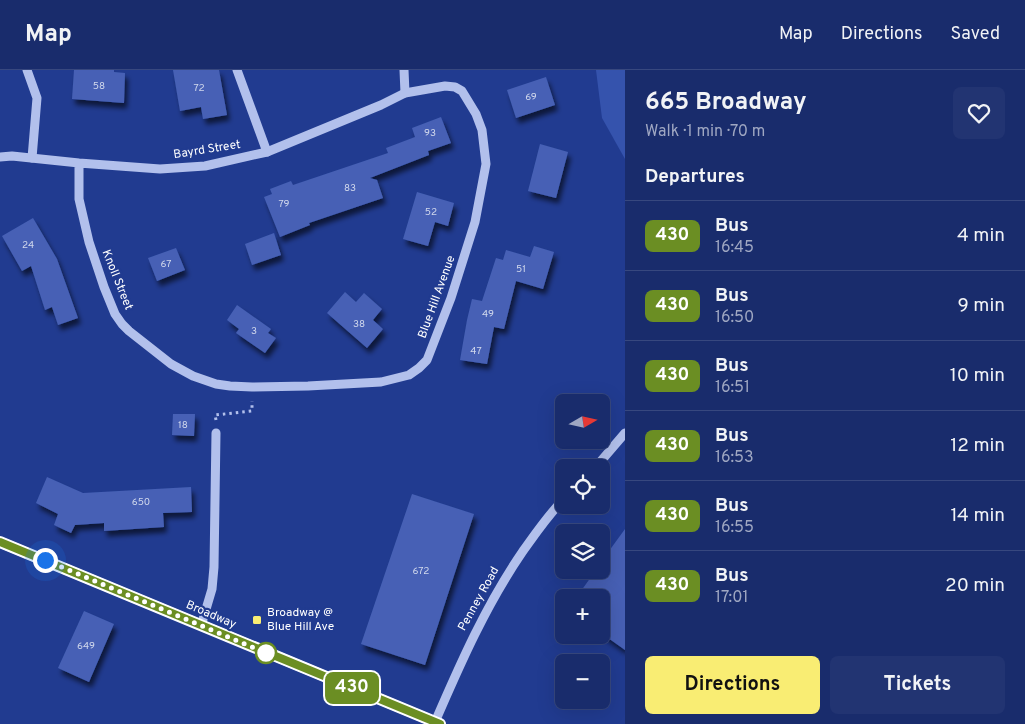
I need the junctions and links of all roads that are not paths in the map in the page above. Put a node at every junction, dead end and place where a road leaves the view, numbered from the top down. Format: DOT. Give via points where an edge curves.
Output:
graph roads {
  1 [pos="27,70"];
  2 [pos="238,70"];
  3 [pos="404,70"];
  4 [pos="405,93"];
  5 [pos="267,152"];
  6 [pos="0,157"];
  7 [pos="32,158"];
  8 [pos="79,163"];
  9 [pos="216,384"];
  10 [pos="216,433"];
  11 [pos="625,433"];
  12 [pos="603,459"];
  13 [pos="555,510"];
  14 [pos="0,542"];
  15 [pos="202,626"];
  16 [pos="437,723"];
  1 -- 7 [label="street" via="37,98"];
  2 -- 5 [label="street"];
  3 -- 4 [label="street"];
  4 -- 5 [label="street, Bayrd Street"];
  4 -- 9 [label="street, Blue Hill Avenue" via="446,86 462,91 476,114 485,150 486,164 476,222 452,298 427,360 409,375 381,382 252,387"];
  5 -- 8 [label="street, Bayrd Street" via="181,168"];
  6 -- 7 [label="street, Bayrd Street"];
  7 -- 8 [label="street, Bayrd Street"];
  8 -- 9 [label="street, Knoll Street" via="79,199 83,220 115,314 129,331 171,364"];
  10 -- 15 [label="street" via="214,567"];
  11 -- 12 [label="street"];
  13 -- 16 [label="street, Penney Road" via="528,543 494,597 468,646"];
  14 -- 15 [label="main road, Broadway"];
  15 -- 16 [label="main road, Broadway"];
}
